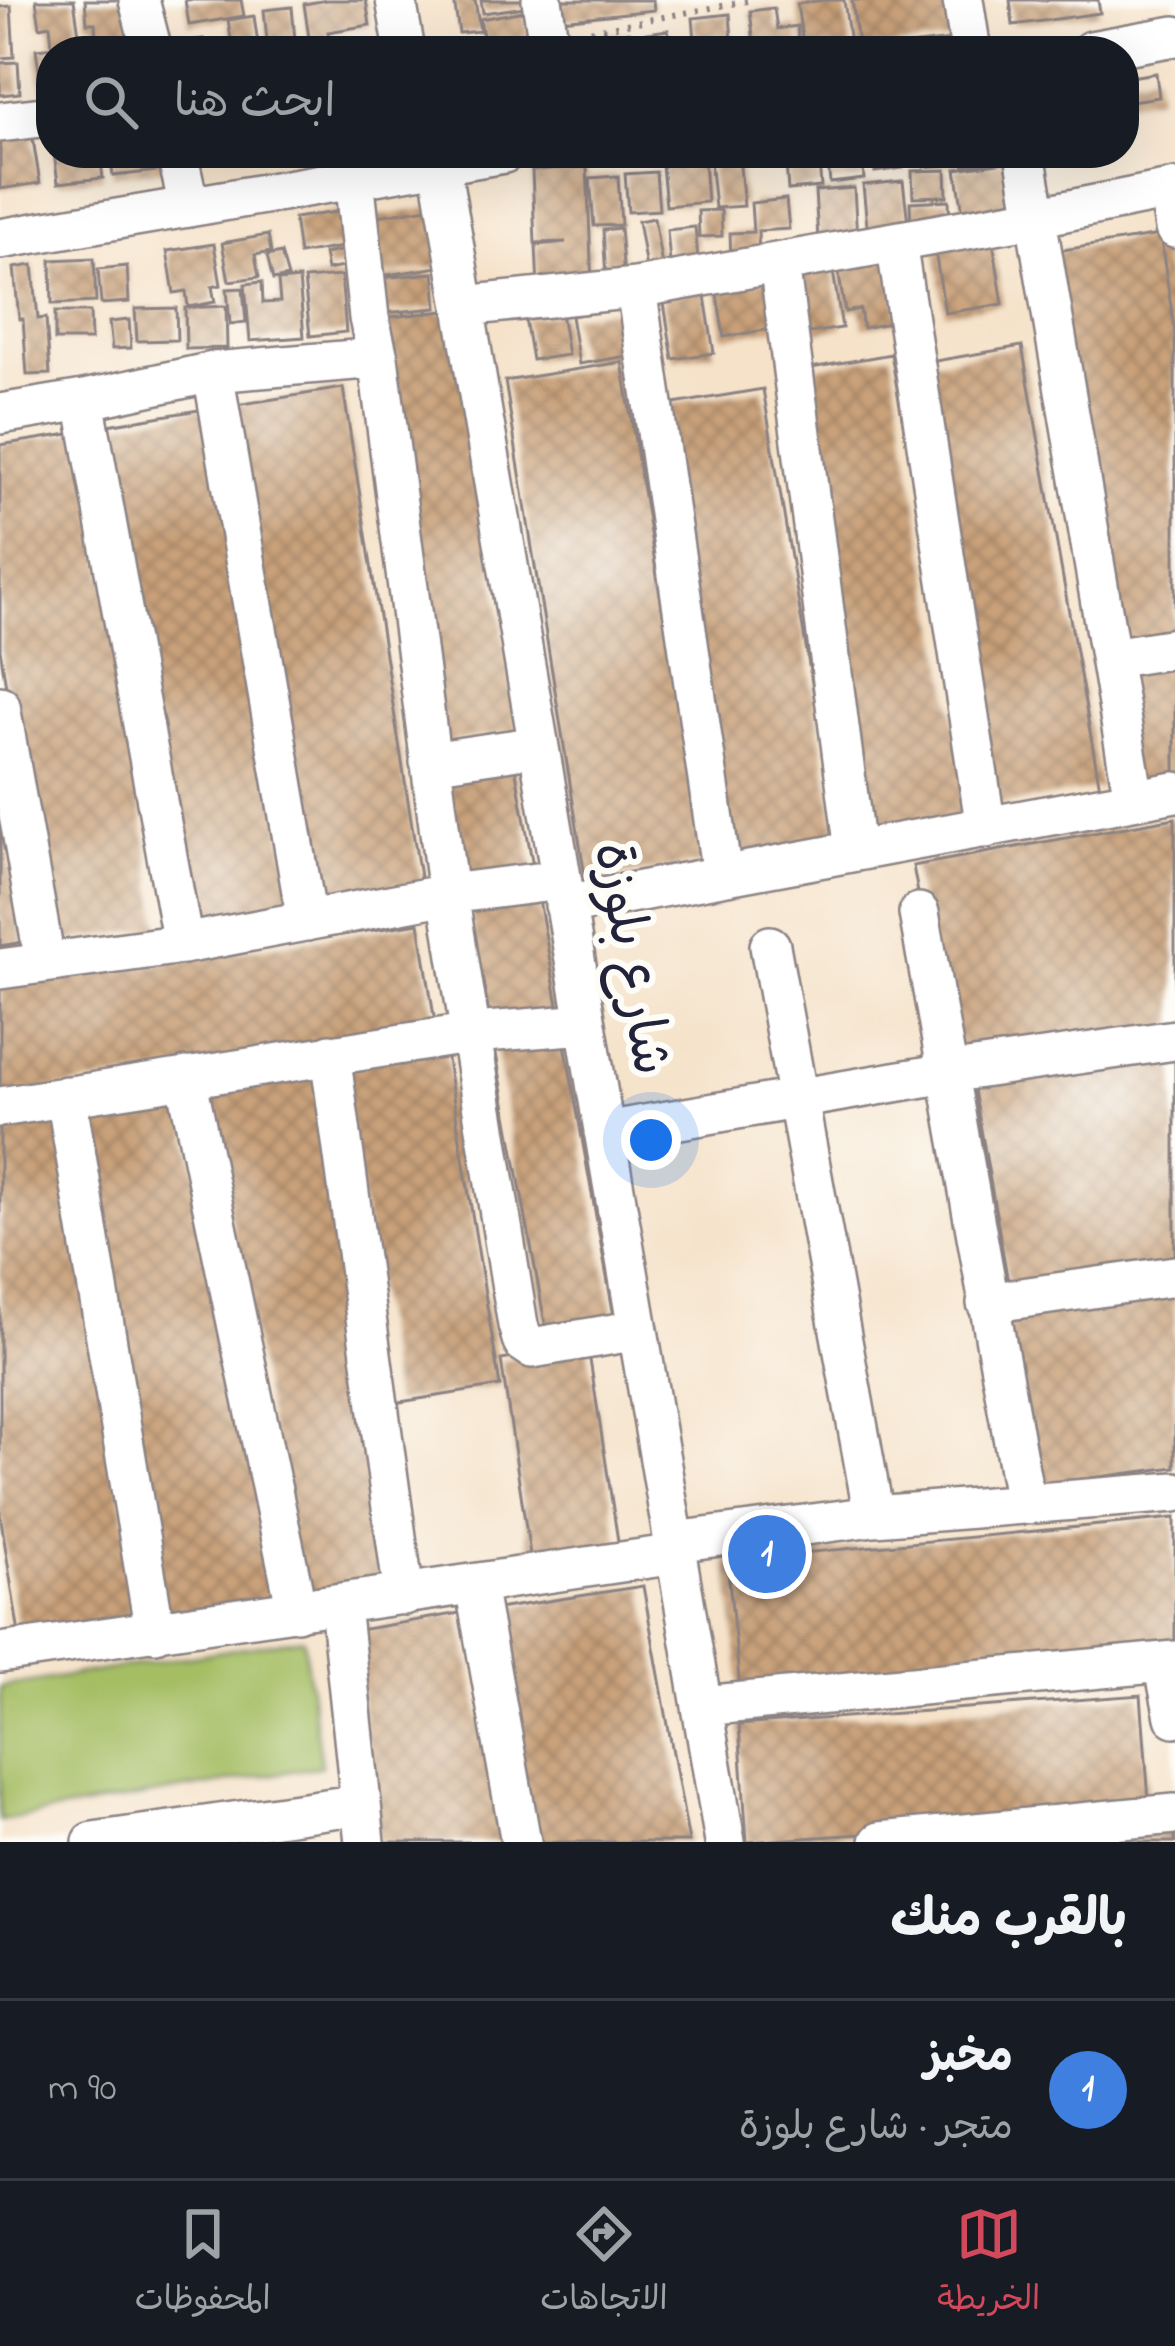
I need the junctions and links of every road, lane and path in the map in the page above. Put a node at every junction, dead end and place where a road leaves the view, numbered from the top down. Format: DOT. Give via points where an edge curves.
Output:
graph roads {
  1 [pos="139,0"];
  2 [pos="396,0"];
  3 [pos="753,0"];
  4 [pos="964,0"];
  5 [pos="545,20"];
  6 [pos="148,36"];
  7 [pos="402,36"];
  8 [pos="511,36"];
  9 [pos="968,36"];
  10 [pos="1175,36"];
  11 [pos="1139,42"];
  12 [pos="36,118"];
  13 [pos="0,122"];
  14 [pos="180,168"];
  15 [pos="395,168"];
  16 [pos="438,168"];
  17 [pos="1027,168"];
  18 [pos="354,177"];
  19 [pos="1173,202"];
  20 [pos="189,207"];
  21 [pos="1035,218"];
  22 [pos="0,238"];
  23 [pos="896,242"];
  24 [pos="779,263"];
  25 [pos="636,288"];
  26 [pos="464,306"];
  27 [pos="369,318"];
  28 [pos="378,358"];
  29 [pos="213,372"];
  30 [pos="83,400"];
  31 [pos="0,414"];
  32 [pos="1175,648"];
  33 [pos="1111,658"];
  34 [pos="0,706"];
  35 [pos="538,746"];
  36 [pos="430,762"];
  37 [pos="1175,792"];
  38 [pos="1134,800"];
  39 [pos="986,828"];
  40 [pos="855,851"];
  41 [pos="722,875"];
  42 [pos="563,892"];
  43 [pos="448,894"];
  44 [pos="919,914"];
  45 [pos="307,921"];
  46 [pos="183,944"];
  47 [pos="770,946"];
  48 [pos="45,962"];
  49 [pos="0,969"];
  50 [pos="586,1024"];
  51 [pos="473,1033"];
  52 [pos="1175,1040"];
  53 [pos="330,1054"];
  54 [pos="947,1073"];
  55 [pos="186,1077"];
  56 [pos="66,1096"];
  57 [pos="798,1100"];
  58 [pos="0,1107"];
  59 [pos="604,1132"];
  60 [pos="1175,1276"];
  61 [pos="987,1303"];
  62 [pos="638,1330"];
  63 [pos="1175,1492"];
  64 [pos="1025,1503"];
  65 [pos="874,1516"];
  66 [pos="675,1548"];
  67 [pos="476,1585"];
  68 [pos="404,1595"];
  69 [pos="340,1605"];
  70 [pos="297,1612"];
  71 [pos="155,1631"];
  72 [pos="1,1644"];
  73 [pos="1169,1662"];
  74 [pos="702,1706"];
  75 [pos="1175,1717"];
  76 [pos="1175,1814"];
  77 [pos="363,1823"];
  78 [pos="93,1842"];
  79 [pos="521,1842"];
  80 [pos="725,1842"];
  81 [pos="880,1842"];
  1 -- 6 [label="street"];
  2 -- 7 [label="street"];
  3 -- 5 [label="path"];
  4 -- 9 [label="street"];
  5 -- 8 [label="path"];
  10 -- 11 [label="street"];
  12 -- 13 [label="street"];
  14 -- 20 [label="street"];
  15 -- 18 [label="street"];
  16 -- 26 [label="street, شارع بلوزة"];
  17 -- 21 [label="street"];
  18 -- 20 [label="street"];
  18 -- 27 [label="street"];
  19 -- 21 [label="street"];
  20 -- 22 [label="street"];
  21 -- 23 [label="street"];
  21 -- 33 [label="street"];
  23 -- 24 [label="street"];
  23 -- 39 [label="street"];
  24 -- 25 [label="street"];
  24 -- 40 [label="street"];
  25 -- 26 [label="street"];
  25 -- 41 [label="street"];
  26 -- 27 [label="path"];
  26 -- 35 [label="street, شارع بلوزة"];
  27 -- 28 [label="street"];
  28 -- 29 [label="street"];
  28 -- 36 [label="street"];
  29 -- 30 [label="street"];
  29 -- 45 [label="street"];
  30 -- 31 [label="street"];
  30 -- 46 [label="street"];
  32 -- 33 [label="street"];
  33 -- 38 [label="street"];
  34 -- 48 [label="street"];
  35 -- 36 [label="street"];
  35 -- 42 [label="street, شارع بلوزة"];
  36 -- 43 [label="street"];
  37 -- 38 [label="street"];
  38 -- 39 [label="street"];
  39 -- 40 [label="street"];
  40 -- 41 [label="street"];
  41 -- 42 [label="street"];
  42 -- 43 [label="street"];
  42 -- 50 [label="street, شارع بلوزة"];
  43 -- 45 [label="street"];
  43 -- 51 [label="street"];
  44 -- 54 [label="street"];
  45 -- 46 [label="street"];
  46 -- 48 [label="street"];
  47 -- 57 [label="street"];
  48 -- 49 [label="street"];
  50 -- 51 [label="street"];
  50 -- 59 [label="street, شارع بلوزة"];
  51 -- 53 [label="street"];
  51 -- 62 [label="street" via="523,1342 532,1348"];
  52 -- 54 [label="street"];
  53 -- 55 [label="street"];
  53 -- 68 [label="street"];
  54 -- 57 [label="street"];
  54 -- 61 [label="street"];
  55 -- 56 [label="street"];
  55 -- 70 [label="street"];
  56 -- 58 [label="street"];
  56 -- 71 [label="street"];
  57 -- 59 [label="street"];
  57 -- 65 [label="street"];
  59 -- 62 [label="street, شارع بلوزة"];
  60 -- 61 [label="street"];
  61 -- 64 [label="street"];
  62 -- 66 [label="street, شارع بلوزة"];
  63 -- 64 [label="street"];
  64 -- 65 [label="street"];
  65 -- 66 [label="street"];
  66 -- 67 [label="street"];
  66 -- 74 [label="street, شارع بلوزة"];
  67 -- 68 [label="street"];
  67 -- 79 [label="street"];
  68 -- 69 [label="street"];
  69 -- 70 [label="street"];
  69 -- 77 [label="street"];
  70 -- 71 [label="street"];
  71 -- 72 [label="street"];
  73 -- 74 [label="street"];
  73 -- 75 [label="street"];
  74 -- 80 [label="street, شارع بلوزة"];
  76 -- 81 [label="street"];
  77 -- 78 [label="street"];
}
